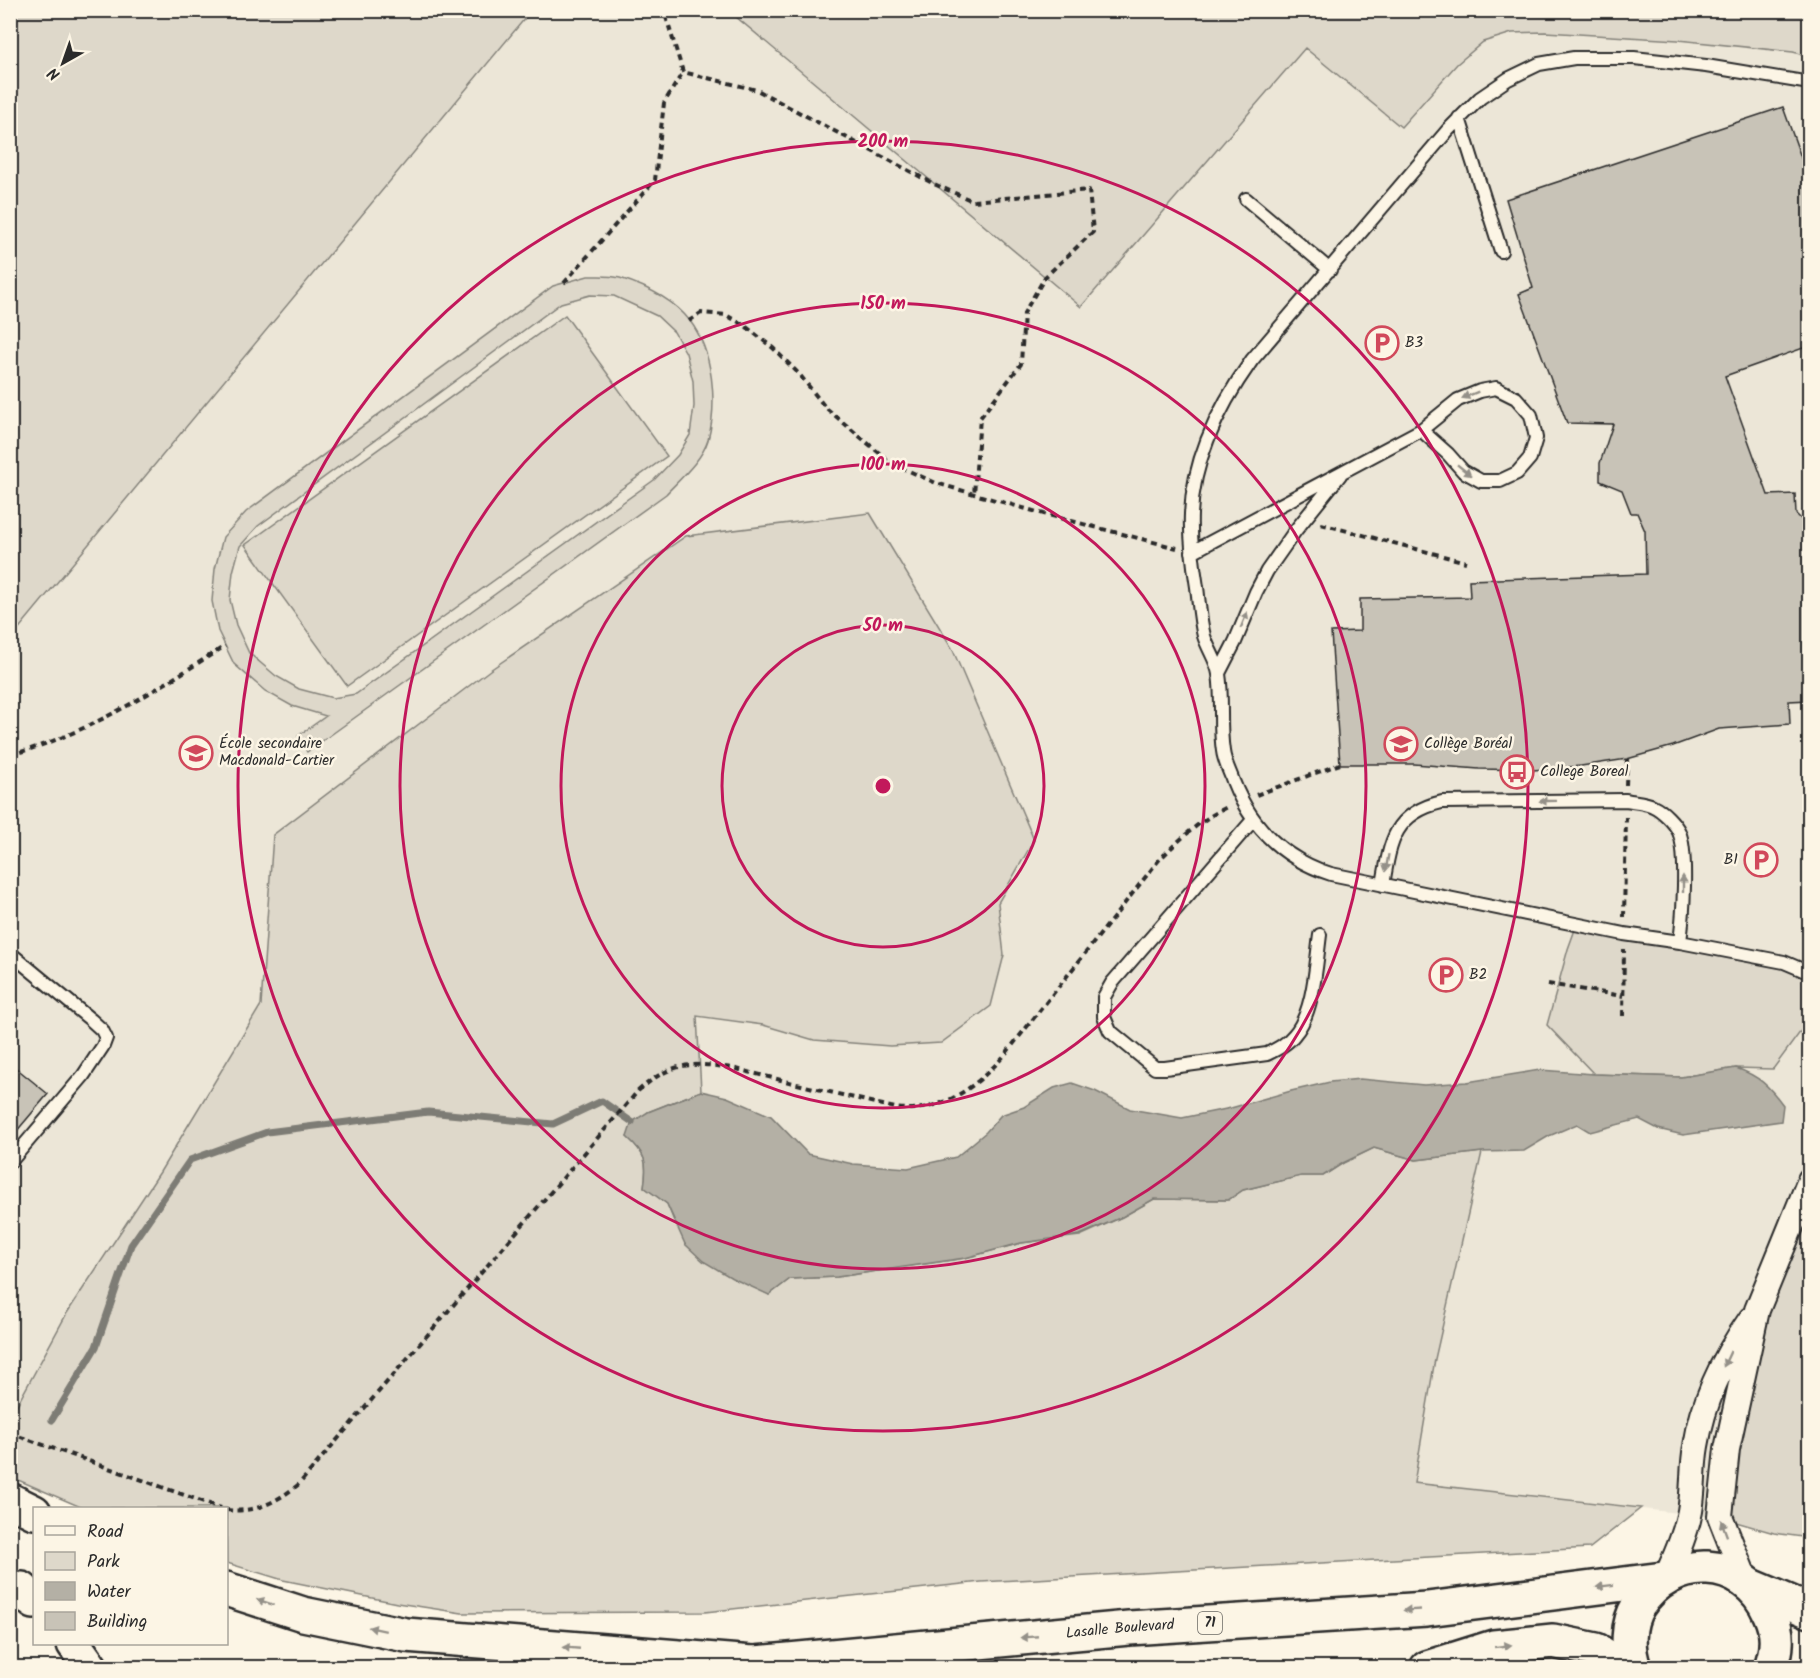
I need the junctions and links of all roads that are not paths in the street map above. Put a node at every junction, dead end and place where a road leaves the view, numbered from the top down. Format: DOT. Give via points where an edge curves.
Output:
graph roads {
  1 [pos="1809,83"];
  2 [pos="1459,118"];
  3 [pos="1246,199"];
  4 [pos="1501,251"];
  5 [pos="1330,270"];
  6 [pos="1421,430"];
  7 [pos="1342,472"];
  8 [pos="1192,552"];
  9 [pos="1219,673"];
  10 [pos="1253,820"];
  11 [pos="1383,885"];
  12 [pos="1320,935"];
  13 [pos="1680,942"];
  14 [pos="10,953"];
  15 [pos="1809,973"];
  16 [pos="10,1162"];
  17 [pos="1809,1180"];
  18 [pos="1757,1310"];
  19 [pos="10,1500"];
  20 [pos="33,1512"];
  21 [pos="1665,1578"];
  22 [pos="1749,1584"];
  23 [pos="228,1590"];
  24 [pos="1809,1611"];
  25 [pos="75,1645"];
  26 [pos="742,1665"];
  27 [pos="91,1668"];
  28 [pos="1426,1668"];
  29 [pos="1624,1668"];
  30 [pos="1634,1668"];
  31 [pos="1771,1668"];
  1 -- 2 [label="lane" via="1634,58 1574,58 1539,64 1508,79"];
  2 -- 4 [label="lane"];
  2 -- 5 [label="lane"];
  3 -- 5 [label="lane"];
  5 -- 8 [label="lane" via="1252,360 1218,414 1195,482"];
  6 -- 6 [label="lane, one-way" via="1463,471 1481,481 1500,481 1517,473 1530,458 1536,438 1531,415 1516,399 1496,388 1458,400"];
  6 -- 7 [label="lane"];
  7 -- 8 [label="lane"];
  9 -- 7 [label="lane, one-way" via="1267,571"];
  8 -- 9 [label="lane" via="1204,637"];
  9 -- 10 [label="lane" via="1223,754 1241,801"];
  10 -- 11 [label="lane" via="1277,846 1313,868"];
  10 -- 12 [label="lane" via="1112,983 1104,997 1104,1017 1110,1031 1155,1068 1267,1054 1282,1047 1305,1019"];
  11 -- 13 [label="lane"];
  13 -- 11 [label="lane, one-way" via="1683,847 1678,831 1654,806 1626,800 1442,802 1425,806 1410,815 1395,836"];
  13 -- 15 [label="lane" via="1784,962"];
  14 -- 16 [label="lane" via="91,1020 106,1038 83,1076"];
  17 -- 18 [label="street"];
  18 -- 21 [label="street, one-way" via="1734,1342 1709,1398 1696,1445 1690,1510"];
  22 -- 18 [label="street, one-way" via="1720,1516 1726,1449"];
  19 -- 20 [label="highway"];
  21 -- 22 [label="highway, Lasalle Boulevard" via="1687,1569 1708,1568 1728,1572"];
  21 -- 26 [label="highway, Lasalle Boulevard / 71, one-way" via="1427,1610 1130,1628"];
  21 -- 30 [label="highway" via="1646,1593 1635,1612 1629,1633"];
  22 -- 24 [label="highway"];
  22 -- 31 [label="highway" via="1765,1603 1774,1623 1776,1645"];
  26 -- 23 [label="highway, Lasalle Boulevard, one-way" via="406,1635 303,1614"];
  25 -- 27 [label="highway"];
  28 -- 29 [label="highway, one-way" via="1494,1647 1553,1641 1596,1650"];
}
